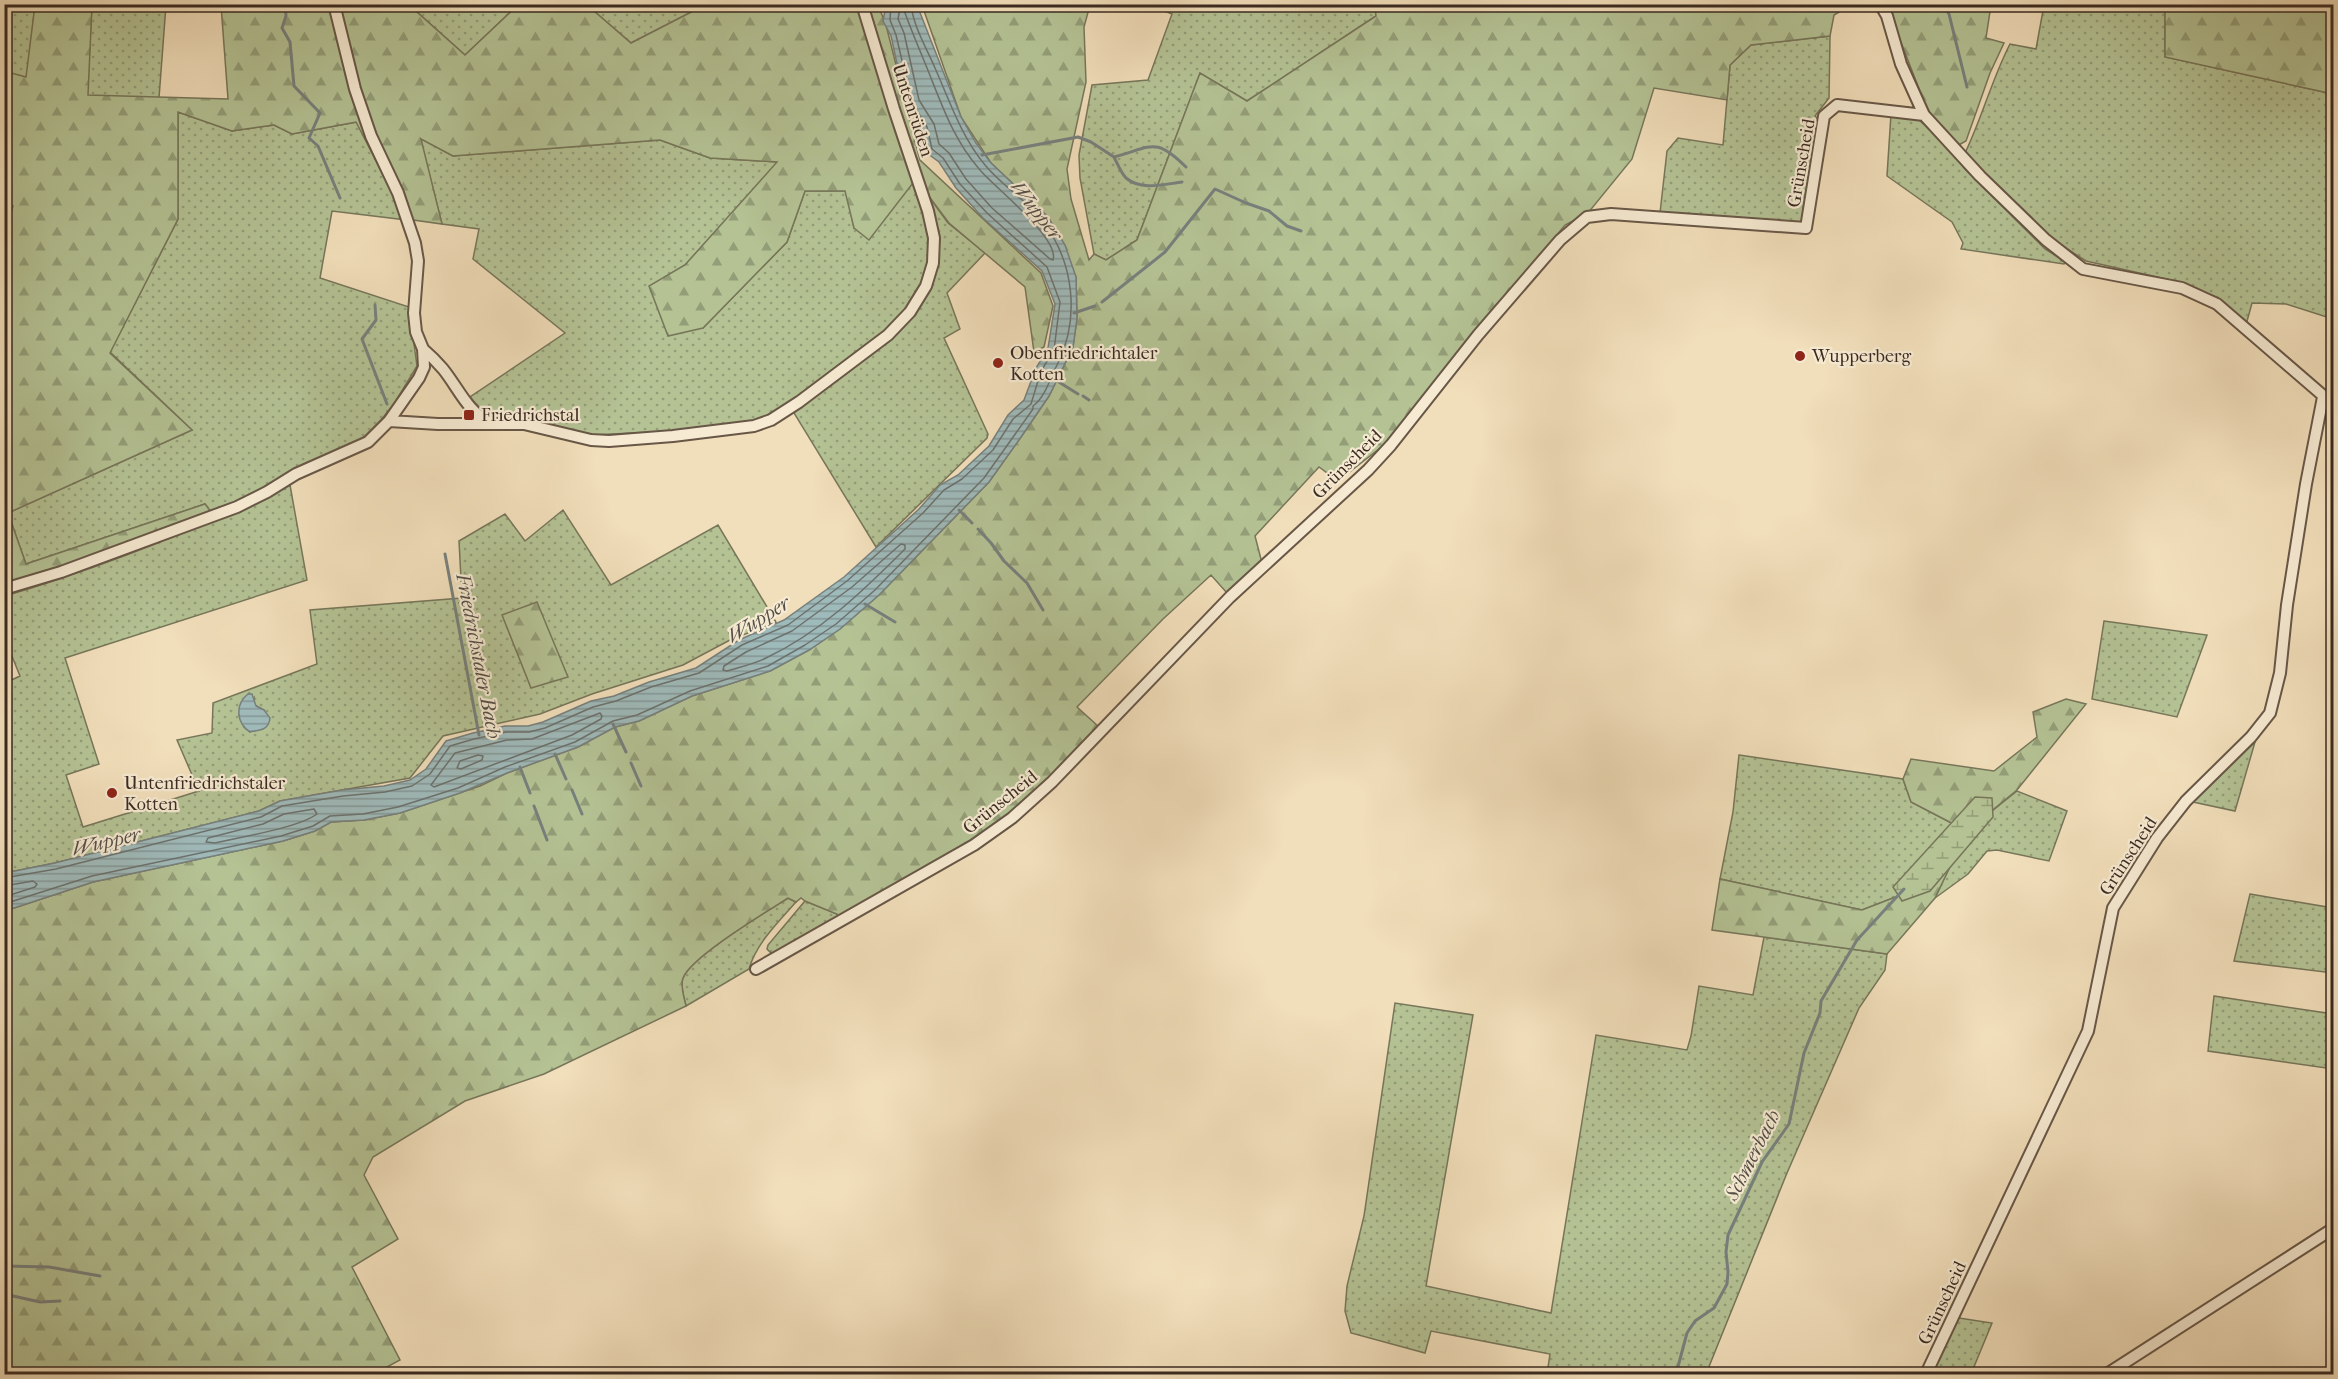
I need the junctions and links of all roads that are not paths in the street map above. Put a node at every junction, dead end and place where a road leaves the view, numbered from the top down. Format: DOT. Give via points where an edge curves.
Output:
graph roads {
  1 [pos="334,4"];
  2 [pos="862,4"];
  3 [pos="1880,4"];
  4 [pos="1924,116"];
  5 [pos="423,349"];
  6 [pos="2323,397"];
  7 [pos="2334,405"];
  8 [pos="389,421"];
  9 [pos="491,423"];
  10 [pos="4,589"];
  11 [pos="756,969"];
  12 [pos="2334,1228"];
  13 [pos="1926,1374"];
  14 [pos="2107,1374"];
  1 -- 5 [label="street" via="371,136 408,220 417,253 414,313"];
  2 -- 9 [label="street, Untenrüden" via="932,226 931,276 914,307 888,335 824,385 764,423 609,441 529,425"];
  3 -- 4 [label="street"];
  4 -- 6 [label="street" via="2046,240 2083,269 2182,288 2217,304"];
  4 -- 11 [label="street, Grünscheid" via="1837,105 1824,116 1806,228 1611,214 1587,218 1560,240 1368,470 1230,597 1052,782 974,845"];
  5 -- 8 [label="street" via="423,370"];
  5 -- 9 [label="street" via="442,368 467,405"];
  6 -- 7 [label="street"];
  6 -- 13 [label="street, Grünscheid" via="2306,484 2280,673 2270,713 2186,801 2157,838 2113,908 2088,1031"];
  8 -- 9 [label="street"];
  8 -- 10 [label="street" via="368,442 296,474 252,500 61,572"];
  12 -- 14 [label="street"];
}
